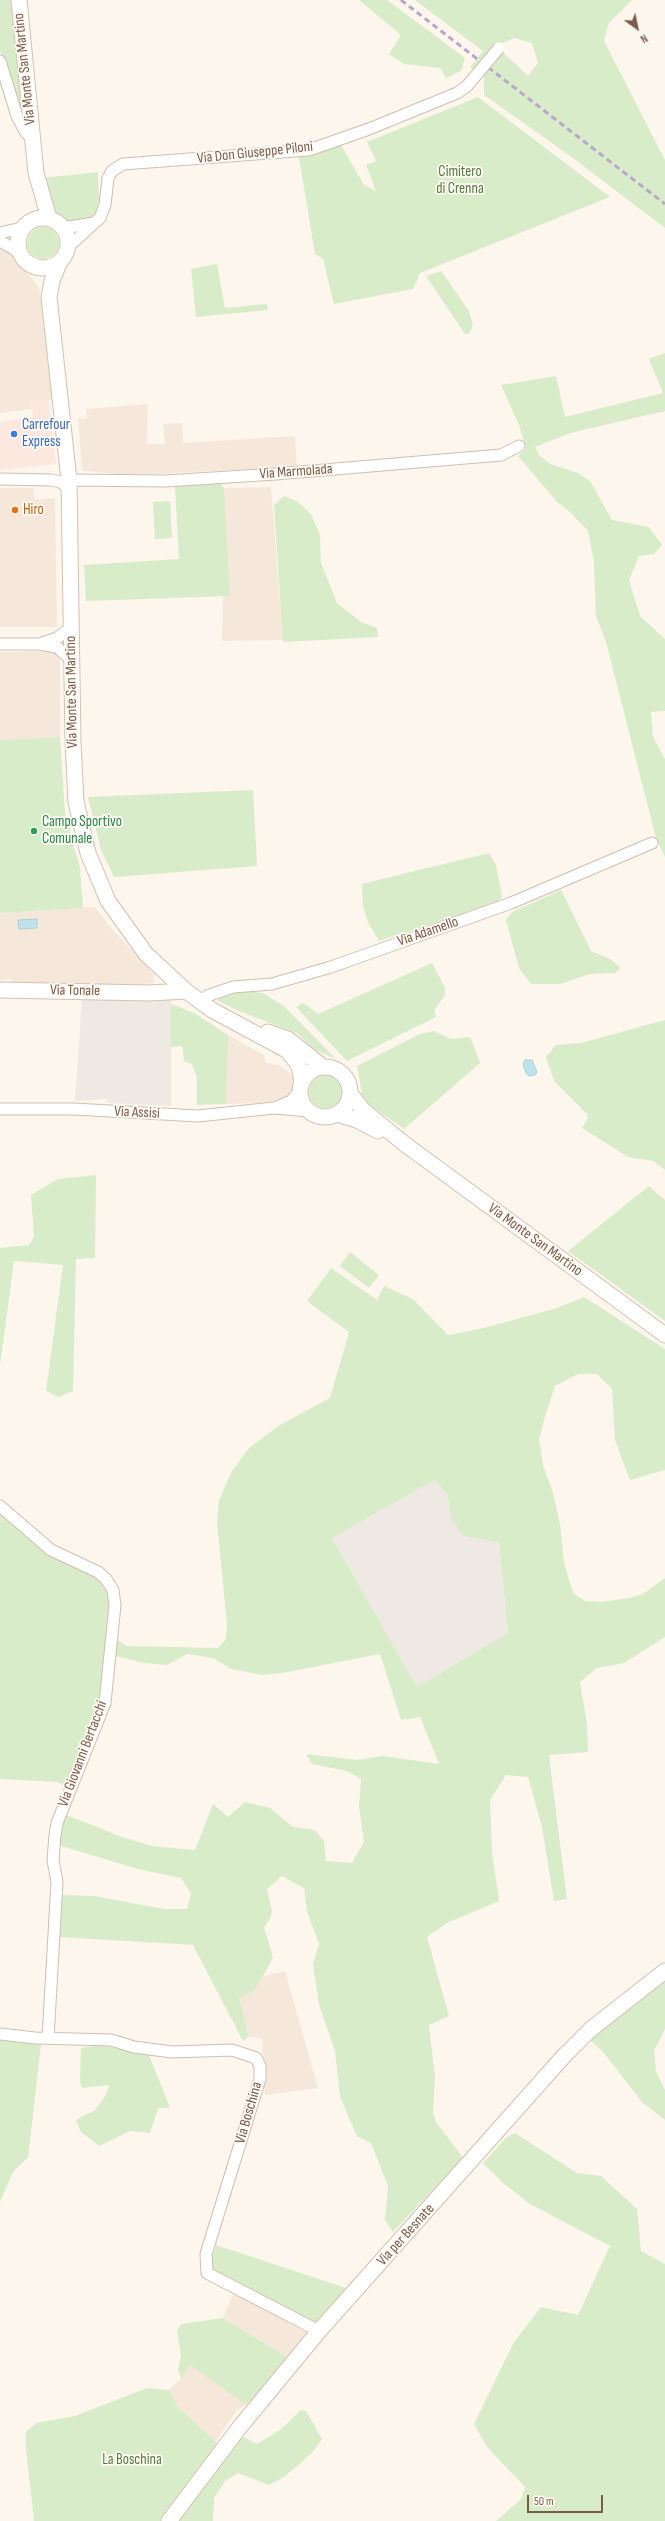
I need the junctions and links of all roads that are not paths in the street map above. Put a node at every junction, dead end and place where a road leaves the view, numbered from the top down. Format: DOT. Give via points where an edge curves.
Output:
graph roads {
  1 [pos="19,0"];
  2 [pos="499,48"];
  3 [pos="0,61"];
  4 [pos="32,138"];
  5 [pos="36,173"];
  6 [pos="49,218"];
  7 [pos="96,222"];
  8 [pos="26,225"];
  9 [pos="63,228"];
  10 [pos="0,233"];
  11 [pos="0,241"];
  12 [pos="68,247"];
  13 [pos="19,252"];
  14 [pos="60,261"];
  15 [pos="31,266"];
  16 [pos="49,297"];
  17 [pos="520,446"];
  18 [pos="0,479"];
  19 [pos="51,480"];
  20 [pos="69,480"];
  21 [pos="71,628"];
  22 [pos="0,644"];
  23 [pos="39,644"];
  24 [pos="72,660"];
  25 [pos="652,843"];
  26 [pos="166,973"];
  27 [pos="0,990"];
  28 [pos="186,991"];
  29 [pos="149,993"];
  30 [pos="201,1002"];
  31 [pos="238,1023"];
  32 [pos="323,1067"];
  33 [pos="301,1086"];
  34 [pos="350,1093"];
  35 [pos="274,1108"];
  36 [pos="0,1109"];
  37 [pos="309,1111"];
  38 [pos="337,1114"];
  39 [pos="406,1145"];
  40 [pos="665,1335"];
  41 [pos="0,1506"];
  42 [pos="665,1971"];
  43 [pos="0,2034"];
  44 [pos="48,2038"];
  45 [pos="319,2331"];
  46 [pos="169,2521"];
  1 -- 4 [label="street, Via Monte San Martino"];
  2 -- 7 [label="street, Via Don Giuseppe Piloni, bridge" via="467,86 457,93 362,132 309,150 123,164 112,171 108,178 105,205"];
  3 -- 4 [label="street, Via Monte San Martino" via="18,116 26,133"];
  4 -- 5 [label="street, Via Monte San Martino"];
  5 -- 6 [label="street, Via Monte San Martino"];
  5 -- 8 [label="street, Via Monte San Martino" via="36,206"];
  6 -- 8 [label="street"];
  6 -- 9 [label="street"];
  7 -- 9 [label="street"];
  7 -- 12 [label="street, Via Don Giuseppe Piloni"];
  8 -- 10 [label="street"];
  8 -- 13 [label="street" via="18,236"];
  9 -- 12 [label="street"];
  11 -- 13 [label="street"];
  12 -- 14 [label="street"];
  13 -- 15 [label="street"];
  14 -- 15 [label="street" via="46,268"];
  14 -- 16 [label="street, Via Monte San Martino"];
  15 -- 16 [label="street, Via Monte San Martino"];
  16 -- 20 [label="street, Via Monte San Martino"];
  17 -- 20 [label="street, Via Marmolada" via="501,455 276,474 166,481"];
  18 -- 19 [label="street"];
  19 -- 20 [label="street"];
  19 -- 20 [label="street"];
  20 -- 21 [label="street, Via Monte San Martino"];
  21 -- 23 [label="street" via="57,638"];
  21 -- 24 [label="street, Via Monte San Martino"];
  22 -- 23 [label="street"];
  23 -- 24 [label="street" via="57,647"];
  24 -- 26 [label="street, Via Monte San Martino" via="76,802 88,853 99,882 119,918 146,954"];
  25 -- 30 [label="street, Via Adamello" via="502,906 323,969 272,984 233,987 207,996"];
  26 -- 28 [label="street, Via Monte San Martino"];
  26 -- 29 [label="street" via="163,980"];
  27 -- 29 [label="street, Via Tonale"];
  28 -- 29 [label="street, Via Tonale"];
  28 -- 30 [label="street, Via Monte San Martino"];
  30 -- 31 [label="street, Via Monte San Martino"];
  31 -- 32 [label="street, Via Monte San Martino" via="288,1039"];
  31 -- 33 [label="street, Via Monte San Martino" via="288,1051 299,1066"];
  32 -- 33 [label="street" via="310,1071"];
  32 -- 34 [label="street, Via Monte San Martino" via="336,1069 342,1073 347,1079"];
  33 -- 35 [label="street, Via Assisi" via="291,1101"];
  33 -- 37 [label="street, Via Monte San Martino" via="302,1103"];
  34 -- 38 [label="street" via="346,1105"];
  34 -- 39 [label="street, Via Monte San Martino" via="363,1110"];
  35 -- 36 [label="street, Via Assisi" via="198,1116 74,1109"];
  35 -- 37 [label="street, Via Assisi"];
  37 -- 38 [label="street, Via Monte San Martino" via="322,1117"];
  38 -- 39 [label="street, Via Monte San Martino" via="357,1120"];
  39 -- 40 [label="street, Via Monte San Martino"];
  41 -- 44 [label="street, Via Giovanni Bertacchi" via="51,1550 98,1572 113,1590 116,1605 105,1703 57,1823 54,1860 57,1882"];
  42 -- 45 [label="street, Via per Besnate" via="591,2029 563,2057"];
  43 -- 44 [label="street, Via Boschina"];
  44 -- 45 [label="street, Via Boschina" via="111,2040 134,2047 172,2052 232,2050 256,2058 260,2066 260,2079 206,2254 207,2273"];
  45 -- 46 [label="street, Via per Besnate" via="239,2428"];
}
